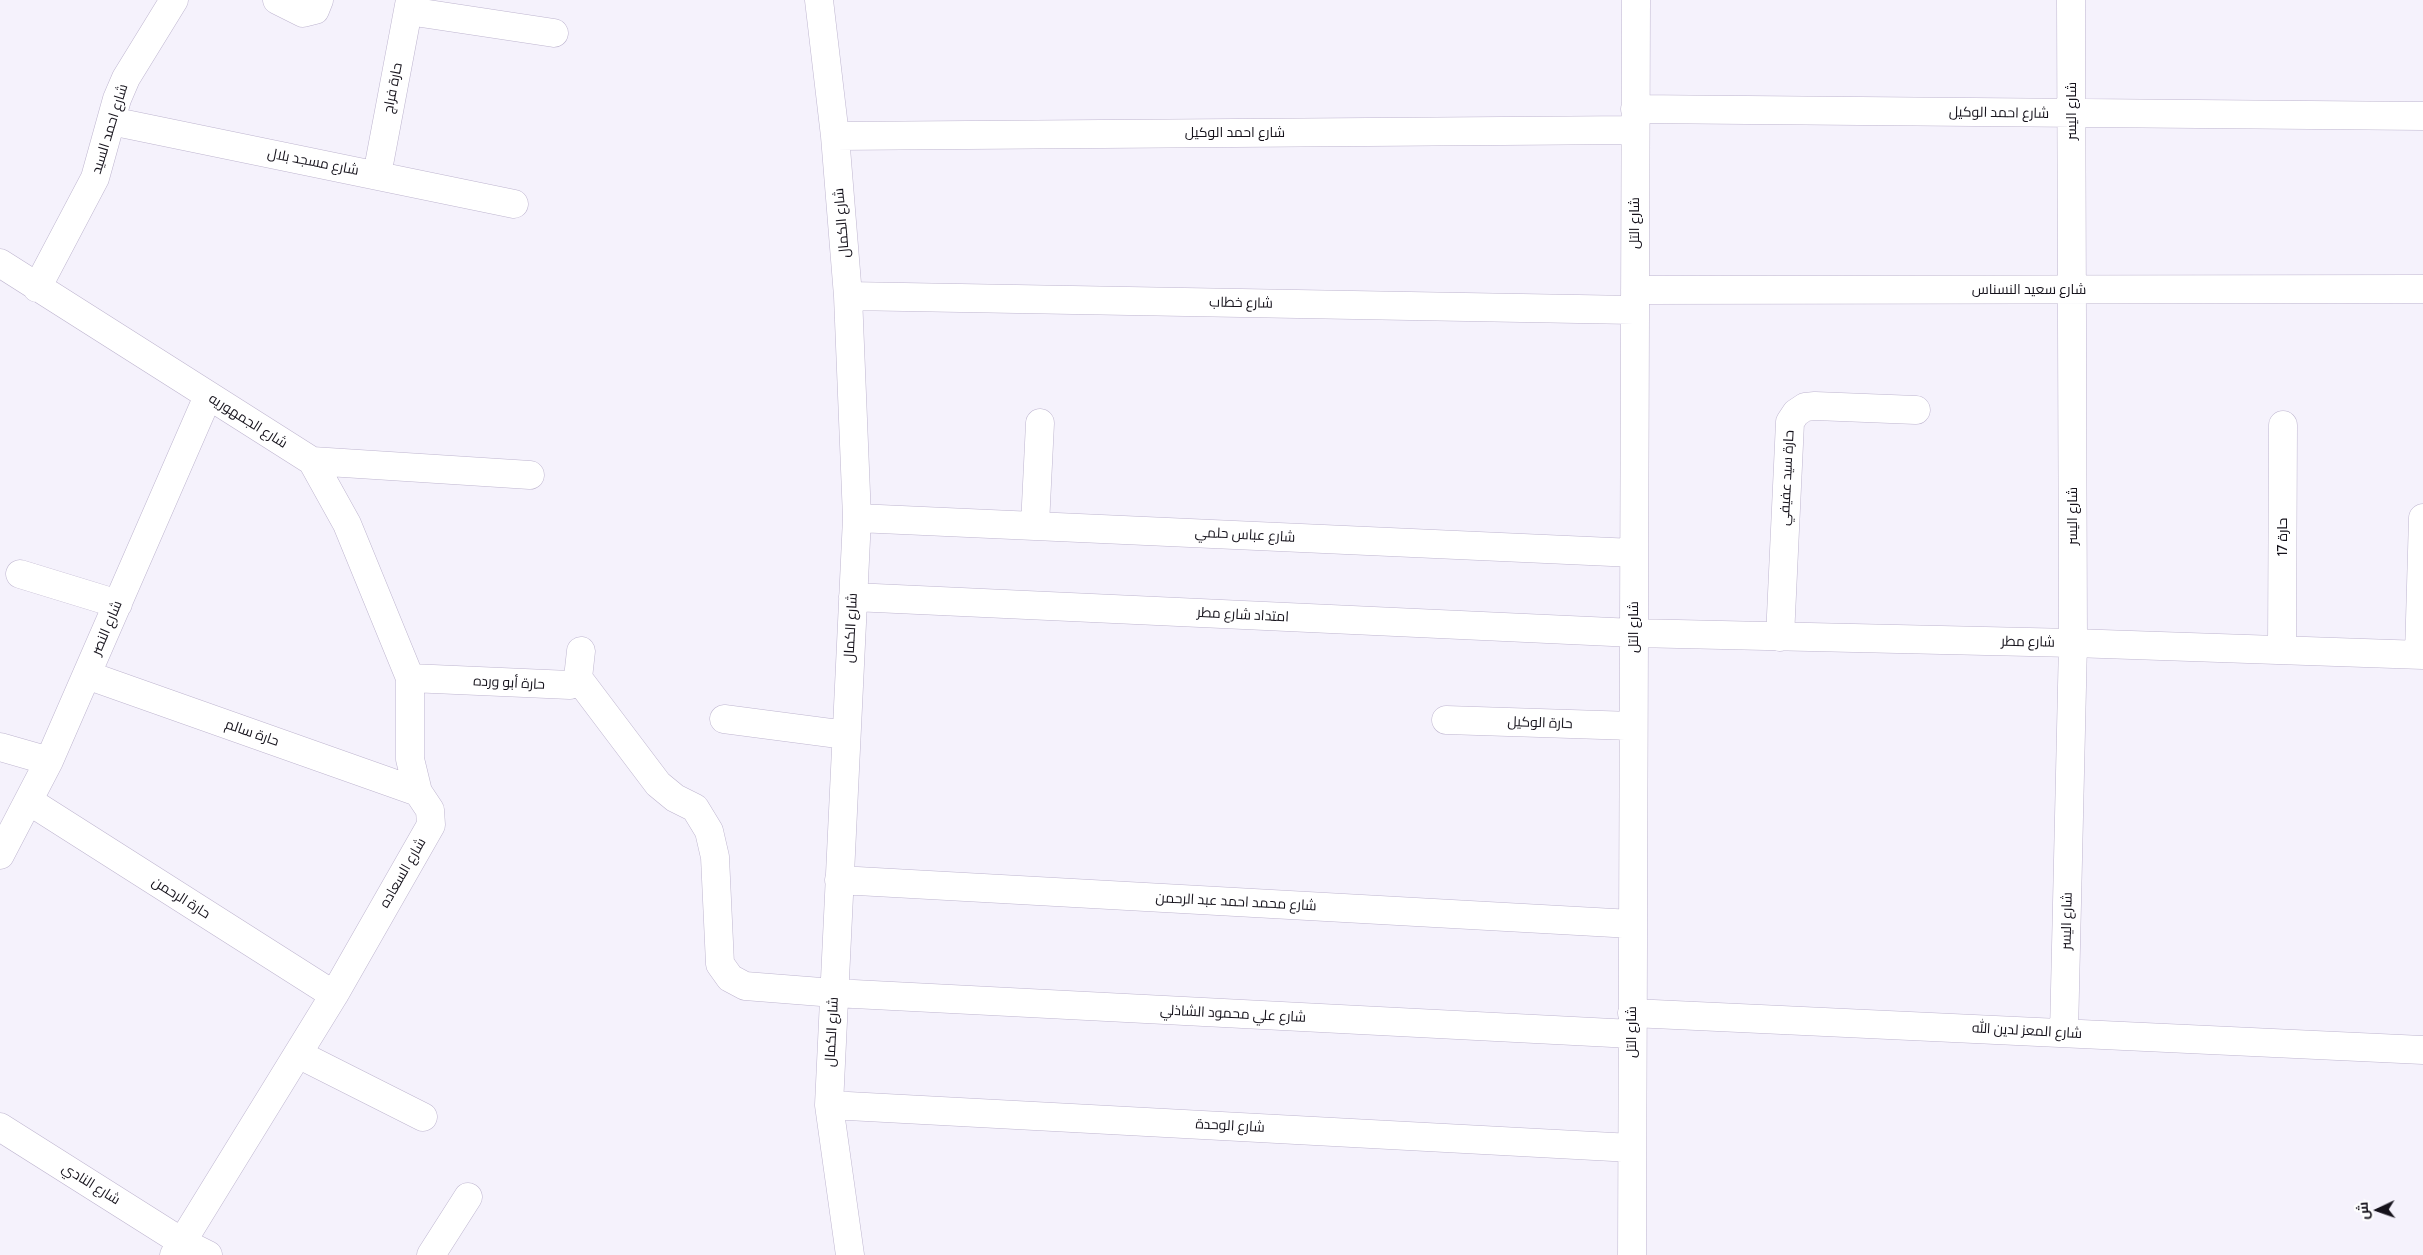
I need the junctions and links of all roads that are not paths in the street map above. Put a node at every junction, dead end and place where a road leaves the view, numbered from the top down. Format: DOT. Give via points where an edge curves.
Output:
graph roads {
  1 [pos="174,0"];
  2 [pos="277,0"];
  3 [pos="319,0"];
  4 [pos="819,0"];
  5 [pos="1636,0"];
  6 [pos="2071,0"];
  7 [pos="409,5"];
  8 [pos="554,33"];
  9 [pos="2072,113"];
  10 [pos="2423,116"];
  11 [pos="1635,120"];
  12 [pos="111,121"];
  13 [pos="835,136"];
  14 [pos="377,175"];
  15 [pos="514,204"];
  16 [pos="0,263"];
  17 [pos="37,288"];
  18 [pos="2423,289"];
  19 [pos="2072,290"];
  20 [pos="848,296"];
  21 [pos="1635,300"];
  22 [pos="208,396"];
  23 [pos="1916,410"];
  24 [pos="1040,423"];
  25 [pos="2283,425"];
  26 [pos="312,461"];
  27 [pos="530,475"];
  28 [pos="857,518"];
  29 [pos="2423,518"];
  30 [pos="1035,525"];
  31 [pos="1634,553"];
  32 [pos="20,574"];
  33 [pos="853,597"];
  34 [pos="118,604"];
  35 [pos="1634,633"];
  36 [pos="1780,637"];
  37 [pos="2073,643"];
  38 [pos="2282,650"];
  39 [pos="581,651"];
  40 [pos="2421,655"];
  41 [pos="87,675"];
  42 [pos="410,678"];
  43 [pos="578,678"];
  44 [pos="724,719"];
  45 [pos="1446,720"];
  46 [pos="1633,726"];
  47 [pos="846,735"];
  48 [pos="0,747"];
  49 [pos="50,761"];
  50 [pos="418,792"];
  51 [pos="29,801"];
  52 [pos="0,855"];
  53 [pos="839,880"];
  54 [pos="1632,924"];
  55 [pos="834,993"];
  56 [pos="334,995"];
  57 [pos="1632,1023"];
  58 [pos="2064,1033"];
  59 [pos="2423,1050"];
  60 [pos="298,1054"];
  61 [pos="829,1105"];
  62 [pos="424,1117"];
  63 [pos="0,1127"];
  64 [pos="1632,1148"];
  65 [pos="468,1197"];
  66 [pos="178,1248"];
  67 [pos="208,1255"];
  68 [pos="431,1255"];
  69 [pos="850,1255"];
  70 [pos="1632,1255"];
  1 -- 12 [label="street, شارع احمد السيد" via="126,78"];
  2 -- 3 [label="street" via="303,13 315,10"];
  4 -- 13 [label="street, شارع الكمال"];
  5 -- 11 [label="street, شارع التل"];
  6 -- 9 [label="street, شارع اليسر"];
  7 -- 8 [label="street"];
  7 -- 14 [label="street, حارة فراج"];
  9 -- 10 [label="street, شارع احمد الوكيل"];
  9 -- 11 [label="street, شارع احمد الوكيل"];
  9 -- 19 [label="street, شارع اليسر"];
  11 -- 13 [label="street, شارع احمد الوكيل"];
  11 -- 21 [label="street, شارع التل"];
  12 -- 14 [label="street, شارع مسجد بلال"];
  12 -- 17 [label="street, شارع احمد السيد" via="95,178"];
  13 -- 20 [label="street, شارع الكمال"];
  14 -- 15 [label="street, شارع مسجد بلال"];
  16 -- 17 [label="street, شارع الجمهوريه"];
  17 -- 22 [label="street, شارع الجمهوريه"];
  18 -- 19 [label="street, شارع سعيد النسناس"];
  19 -- 21 [label="street, شارع سعيد النسناس"];
  19 -- 37 [label="street, شارع اليسر"];
  20 -- 21 [label="street, شارع خطاب"];
  20 -- 28 [label="street, شارع الكمال"];
  21 -- 31 [label="street, شارع التل"];
  22 -- 26 [label="street, شارع الجمهوريه"];
  22 -- 34 [label="street, شارع النصر"];
  23 -- 36 [label="street, حارة سيد عفيفي" via="1810,407 1796,413 1790,422"];
  24 -- 30 [label="street"];
  25 -- 38 [label="street, حارة 17"];
  26 -- 27 [label="street, شارع الجمهوريه"];
  26 -- 42 [label="street, شارع السعاده" via="347,524"];
  28 -- 30 [label="street, شارع عباس حلمي"];
  28 -- 33 [label="street, شارع الكمال"];
  29 -- 40 [label="street"];
  30 -- 31 [label="street, شارع عباس حلمي"];
  31 -- 35 [label="street, شارع التل"];
  32 -- 34 [label="street"];
  33 -- 35 [label="street, امتداد شارع مطر"];
  33 -- 47 [label="street, شارع الكمال"];
  34 -- 41 [label="street, شارع النصر"];
  35 -- 36 [label="street, شارع مطر"];
  35 -- 46 [label="street, شارع التل"];
  36 -- 37 [label="street, شارع مطر"];
  37 -- 38 [label="street, شارع مطر"];
  37 -- 58 [label="street, شارع اليسر"];
  38 -- 40 [label="street, شارع مطر"];
  39 -- 43 [label="street"];
  41 -- 49 [label="street, شارع النصر"];
  41 -- 50 [label="street, حارة سالم"];
  42 -- 43 [label="street, حارة أبو ورده" via="559,686 570,685"];
  42 -- 50 [label="street, شارع السعاده" via="410,758"];
  43 -- 55 [label="street, شارع علي محمود الشاذلي" via="658,784 695,808 710,831 715,857 720,964 730,978 746,986"];
  44 -- 47 [label="street"];
  45 -- 46 [label="street, حارة الوكيل"];
  46 -- 54 [label="street, شارع التل"];
  47 -- 53 [label="street, شارع الكمال"];
  48 -- 49 [label="street"];
  49 -- 51 [label="street, شارع النصر"];
  50 -- 56 [label="street, شارع السعاده" via="430,810 431,825"];
  51 -- 52 [label="street, شارع النصر"];
  51 -- 56 [label="street, حارة الرحمن"];
  53 -- 54 [label="street, شارع محمد احمد عبد الرحمن"];
  53 -- 55 [label="street, شارع الكمال"];
  54 -- 57 [label="street, شارع التل"];
  55 -- 57 [label="street, شارع علي محمود الشاذلي"];
  55 -- 61 [label="street, شارع الكمال"];
  56 -- 60 [label="street, شارع السعاده"];
  57 -- 58 [label="street, شارع المعز لدين الله"];
  57 -- 64 [label="street, شارع التل"];
  58 -- 59 [label="street, شارع المعز لدين الله"];
  60 -- 62 [label="street"];
  60 -- 66 [label="street, شارع السعاده"];
  61 -- 64 [label="street, شارع الوحدة"];
  61 -- 69 [label="street, شارع الكمال"];
  63 -- 66 [label="street, شارع النادي"];
  64 -- 70 [label="street, شارع التل"];
  65 -- 68 [label="street"];
  66 -- 67 [label="street, شارع النادي"];
}
